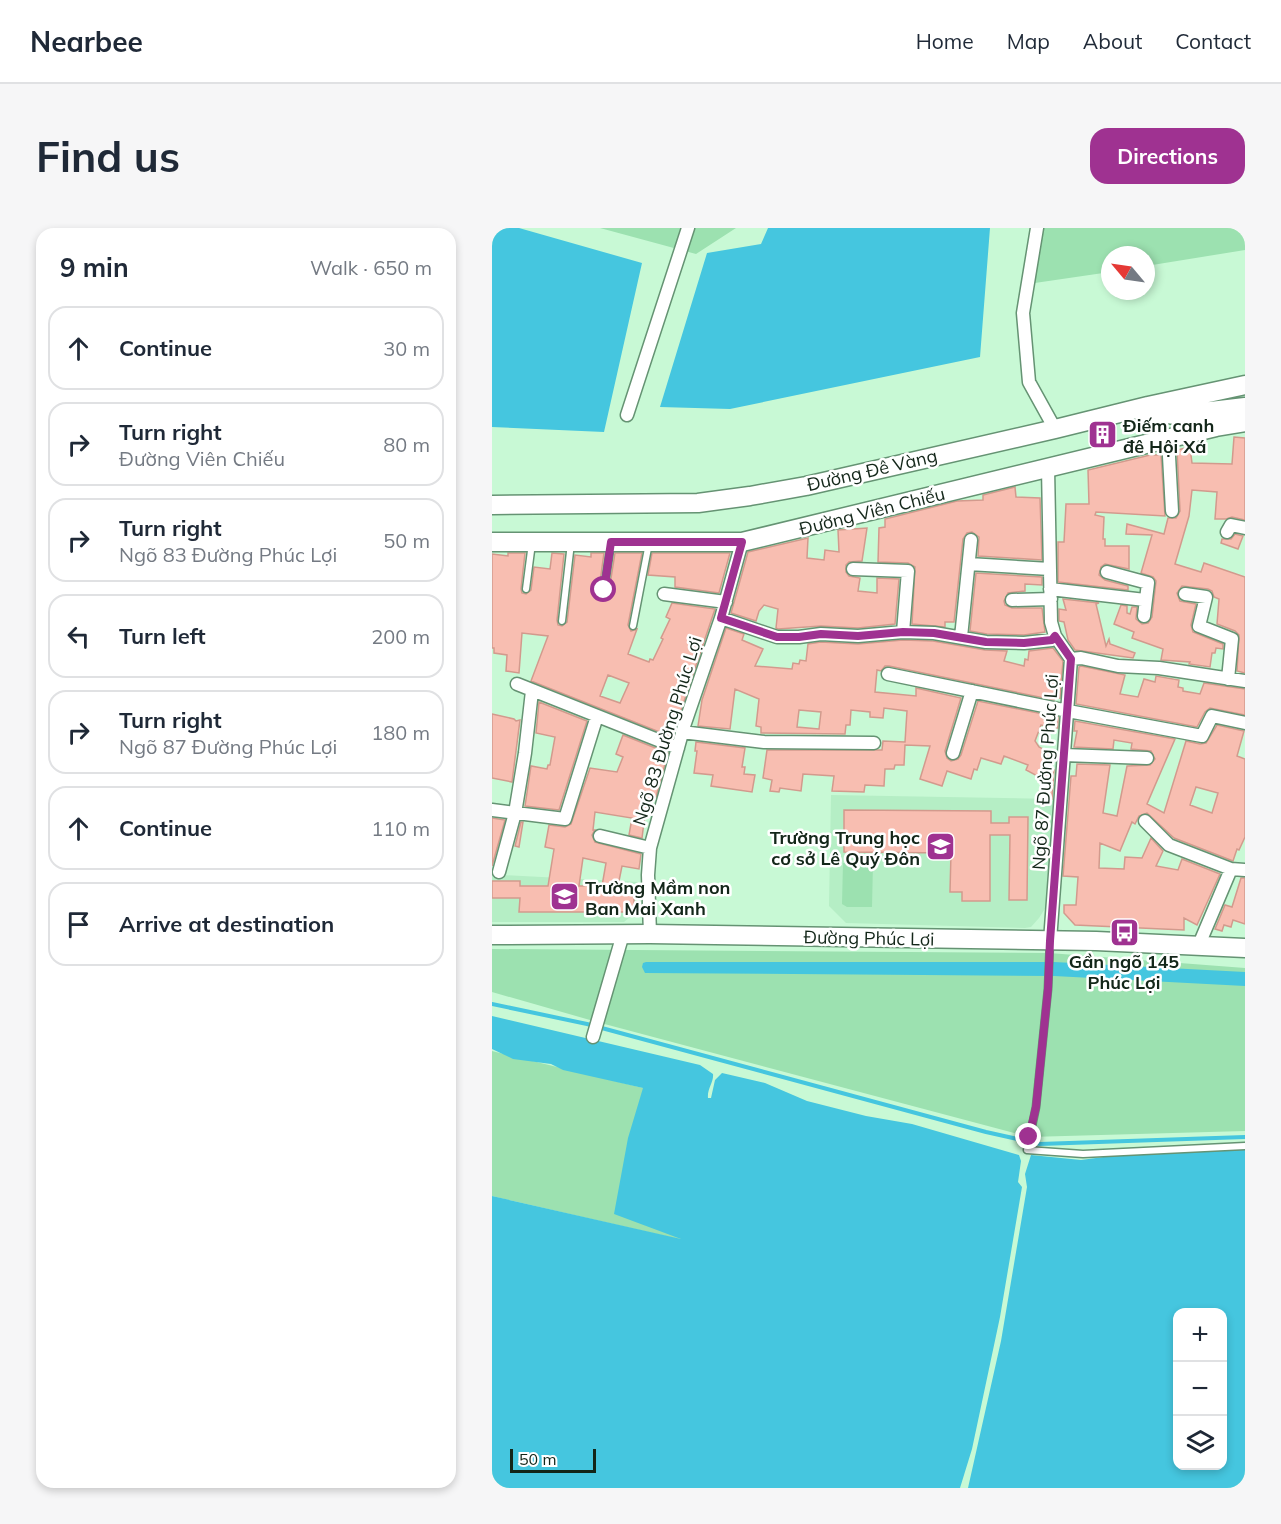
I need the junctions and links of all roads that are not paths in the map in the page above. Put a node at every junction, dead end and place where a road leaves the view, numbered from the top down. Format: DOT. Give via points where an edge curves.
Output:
graph roads {
  1 [pos="688,228"];
  2 [pos="1037,228"];
  3 [pos="1245,385"];
  4 [pos="1245,407"];
  5 [pos="1131,410"];
  6 [pos="627,415"];
  7 [pos="1245,422"];
  8 [pos="1055,429"];
  9 [pos="1168,438"];
  10 [pos="1048,468"];
  11 [pos="492,505"];
  12 [pos="1172,512"];
  13 [pos="1245,528"];
  14 [pos="1227,532"];
  15 [pos="971,540"];
  16 [pos="492,542"];
  17 [pos="532,542"];
  18 [pos="571,542"];
  19 [pos="611,542"];
  20 [pos="649,542"];
  21 [pos="742,542"];
  22 [pos="969,564"];
  23 [pos="853,569"];
  24 [pos="1050,569"];
  25 [pos="1107,572"];
  26 [pos="526,589"];
  27 [pos="604,590"];
  28 [pos="664,594"];
  29 [pos="1050,594"];
  30 [pos="1185,594"];
  31 [pos="1012,600"];
  32 [pos="1145,600"];
  33 [pos="726,602"];
  34 [pos="1144,616"];
  35 [pos="721,618"];
  36 [pos="562,621"];
  37 [pos="633,626"];
  38 [pos="903,632"];
  39 [pos="1055,636"];
  40 [pos="961,637"];
  41 [pos="1071,659"];
  42 [pos="888,674"];
  43 [pos="1228,678"];
  44 [pos="1245,681"];
  45 [pos="517,684"];
  46 [pos="532,691"];
  47 [pos="972,691"];
  48 [pos="1068,711"];
  49 [pos="597,716"];
  50 [pos="1245,723"];
  51 [pos="682,732"];
  52 [pos="874,743"];
  53 [pos="678,748"];
  54 [pos="953,753"];
  55 [pos="1064,755"];
  56 [pos="1147,758"];
  57 [pos="492,810"];
  58 [pos="515,813"];
  59 [pos="1145,821"];
  60 [pos="600,836"];
  61 [pos="650,848"];
  62 [pos="1231,869"];
  63 [pos="1245,870"];
  64 [pos="499,872"];
  65 [pos="623,934"];
  66 [pos="650,934"];
  67 [pos="492,935"];
  68 [pos="1050,941"];
  69 [pos="1198,946"];
  70 [pos="1245,948"];
  71 [pos="595,1030"];
  72 [pos="1245,1146"];
  1 -- 6 [label="street"];
  2 -- 8 [label="street" via="1023,313 1029,382"];
  3 -- 5 [label="street, Đường Đê Vàng"];
  4 -- 5 [label="street" via="1177,415"];
  5 -- 8 [label="street, Đường Đê Vàng"];
  7 -- 9 [label="street, Đường Viên Chiếu"];
  8 -- 11 [label="street, Đường Đê Vàng" via="806,486 725,500"];
  9 -- 10 [label="street, Đường Viên Chiếu"];
  9 -- 12 [label="street"];
  10 -- 21 [label="street, Đường Viên Chiếu"];
  10 -- 24 [label="street, Ngõ 87 Đường Phúc Lợi"];
  13 -- 14 [label="street" via="1231,525"];
  15 -- 22 [label="street"];
  16 -- 17 [label="street, Đường Viên Chiếu"];
  17 -- 18 [label="street, Đường Viên Chiếu"];
  17 -- 26 [label="lane"];
  18 -- 19 [label="street, Đường Viên Chiếu"];
  18 -- 36 [label="lane"];
  19 -- 20 [label="street, Đường Viên Chiếu"];
  19 -- 27 [label="lane"];
  20 -- 21 [label="street, Đường Viên Chiếu"];
  20 -- 37 [label="lane"];
  21 -- 33 [label="street, Ngõ 83 Đường Phúc Lợi"];
  22 -- 24 [label="street"];
  22 -- 40 [label="street"];
  23 -- 38 [label="street" via="908,571"];
  24 -- 29 [label="street, Ngõ 87 Đường Phúc Lợi"];
  25 -- 32 [label="street" via="1148,583"];
  28 -- 33 [label="street"];
  29 -- 31 [label="street"];
  29 -- 32 [label="street"];
  29 -- 39 [label="street, Ngõ 87 Đường Phúc Lợi"];
  30 -- 43 [label="street" via="1206,597 1199,626 1232,639"];
  32 -- 34 [label="street"];
  33 -- 35 [label="street, Ngõ 83 Đường Phúc Lợi"];
  35 -- 38 [label="street" via="777,637"];
  35 -- 51 [label="street, Ngõ 83 Đường Phúc Lợi"];
  38 -- 40 [label="street"];
  39 -- 40 [label="street" via="1052,640 1024,643"];
  39 -- 41 [label="street, Ngõ 87 Đường Phúc Lợi"];
  41 -- 43 [label="street"];
  41 -- 48 [label="street, Ngõ 87 Đường Phúc Lợi"];
  42 -- 47 [label="street"];
  43 -- 44 [label="street"];
  45 -- 46 [label="street"];
  46 -- 49 [label="street"];
  46 -- 58 [label="street"];
  47 -- 48 [label="street"];
  47 -- 54 [label="street"];
  48 -- 50 [label="street" via="1202,736 1212,716"];
  48 -- 55 [label="street, Ngõ 87 Đường Phúc Lợi"];
  49 -- 53 [label="street"];
  49 -- 58 [label="street" via="565,819"];
  51 -- 52 [label="street" via="764,742"];
  51 -- 53 [label="street, Ngõ 83 Đường Phúc Lợi"];
  53 -- 61 [label="street, Ngõ 83 Đường Phúc Lợi"];
  55 -- 56 [label="street"];
  55 -- 68 [label="street, Ngõ 87 Đường Phúc Lợi"];
  57 -- 58 [label="street"];
  58 -- 64 [label="street"];
  59 -- 62 [label="street" via="1169,845"];
  60 -- 61 [label="street"];
  61 -- 66 [label="street, Ngõ 83 Đường Phúc Lợi"];
  62 -- 63 [label="street"];
  62 -- 69 [label="street"];
  65 -- 66 [label="street, Đường Phúc Lợi"];
  65 -- 67 [label="street, Đường Phúc Lợi"];
  65 -- 71 [label="street"];
  66 -- 68 [label="street, Đường Phúc Lợi"];
  68 -- 69 [label="street, Đường Phúc Lợi"];
  68 -- 72 [label="lane" via="1036,1107 1027,1150 1083,1154"];
  69 -- 70 [label="street, Đường Phúc Lợi"];
}
